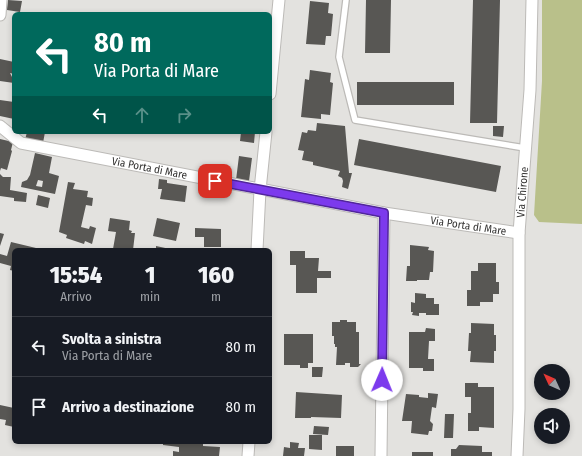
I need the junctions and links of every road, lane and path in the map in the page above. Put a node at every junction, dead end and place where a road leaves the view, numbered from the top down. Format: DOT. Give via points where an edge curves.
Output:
graph roads {
  1 [pos="0,0"];
  2 [pos="279,0"];
  3 [pos="346,0"];
  4 [pos="532,0"];
  5 [pos="0,15"];
  6 [pos="272,73"];
  7 [pos="0,126"];
  8 [pos="266,134"];
  9 [pos="526,148"];
  10 [pos="260,190"];
  11 [pos="384,213"];
  12 [pos="519,233"];
  13 [pos="257,248"];
  14 [pos="249,444"];
  15 [pos="248,456"];
  16 [pos="381,456"];
  17 [pos="517,456"];
  1 -- 5 [label="street"];
  2 -- 6 [label="street"];
  3 -- 9 [label="lane" via="338,57 355,120"];
  4 -- 9 [label="street, Via Chirone"];
  7 -- 10 [label="street, Via Porta di Mare" via="20,143"];
  8 -- 10 [label="street"];
  9 -- 12 [label="street, Via Chirone"];
  10 -- 11 [label="street, Via Porta di Mare"];
  10 -- 13 [label="street"];
  11 -- 12 [label="street, Via Porta di Mare"];
  11 -- 16 [label="street"];
  12 -- 17 [label="street, Via Chirone"];
  14 -- 15 [label="street"];
}
